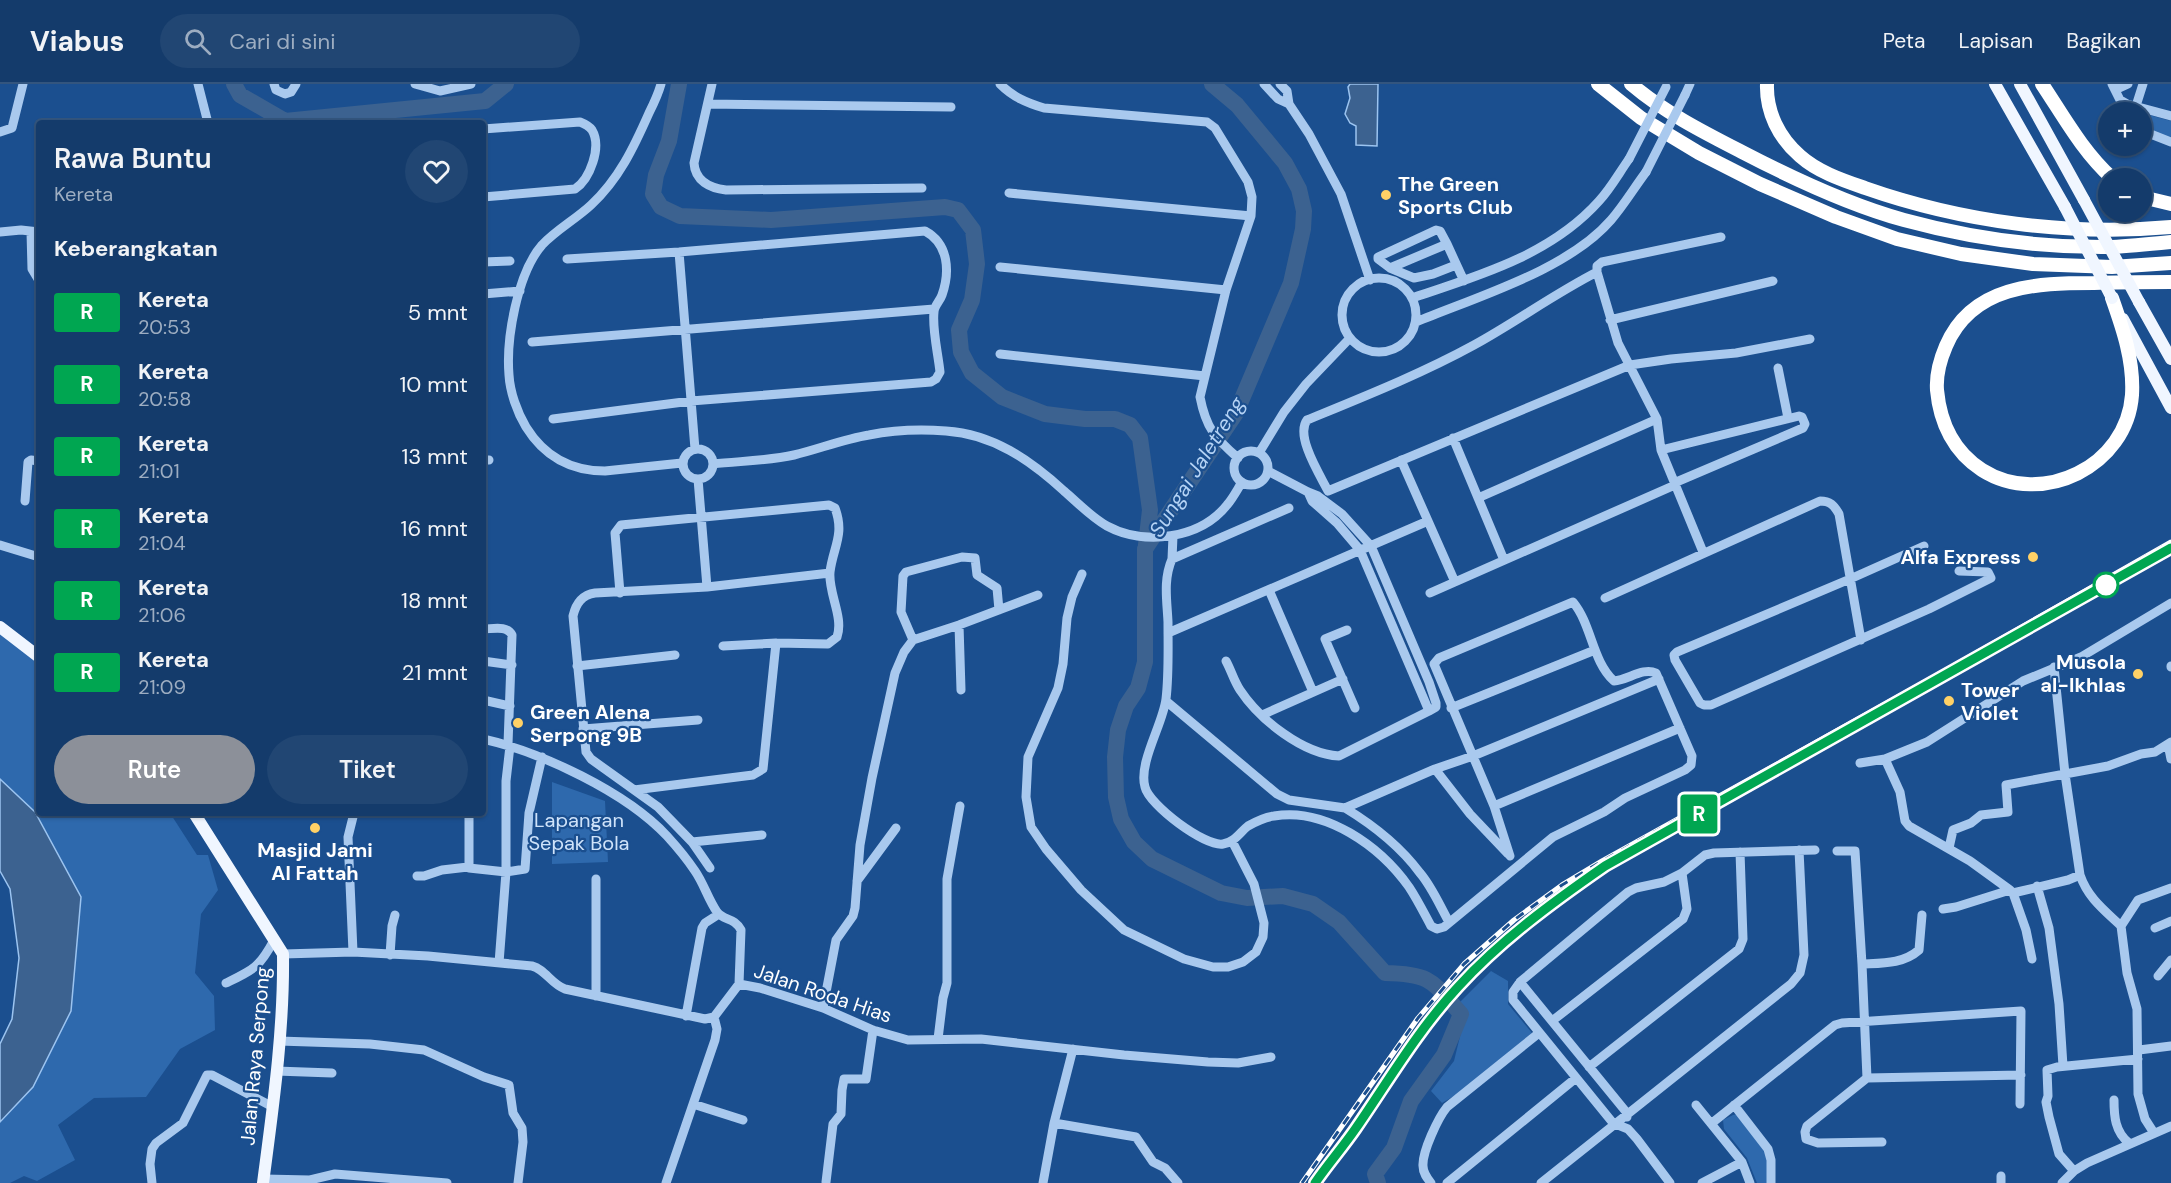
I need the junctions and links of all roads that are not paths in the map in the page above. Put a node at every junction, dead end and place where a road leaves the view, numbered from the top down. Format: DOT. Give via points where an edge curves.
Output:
graph roads {
  1 [pos="23,84"];
  2 [pos="198,84"];
  3 [pos="274,84"];
  4 [pos="296,84"];
  5 [pos="415,84"];
  6 [pos="471,84"];
  7 [pos="661,84"];
  8 [pos="712,84"];
  9 [pos="1000,84"];
  10 [pos="1264,84"];
  11 [pos="1280,84"];
  12 [pos="1598,84"];
  13 [pos="1631,84"];
  14 [pos="1690,84"];
  15 [pos="1767,84"];
  16 [pos="1995,84"];
  17 [pos="2020,84"];
  18 [pos="2042,84"];
  19 [pos="2128,84"];
  20 [pos="2143,84"];
  21 [pos="1667,85"];
  22 [pos="2113,87"];
  23 [pos="2123,102"];
  24 [pos="2135,102"];
  25 [pos="708,104"];
  26 [pos="1289,104"];
  27 [pos="951,107"];
  28 [pos="2152,112"];
  29 [pos="2171,116"];
  30 [pos="207,120"];
  31 [pos="486,129"];
  32 [pos="0,132"];
  33 [pos="2152,135"];
  34 [pos="2171,142"];
  35 [pos="2101,168"];
  36 [pos="922,188"];
  37 [pos="1009,193"];
  38 [pos="486,197"];
  39 [pos="2152,199"];
  40 [pos="2171,204"];
  41 [pos="1251,216"];
  42 [pos="2171,227"];
  43 [pos="0,232"];
  44 [pos="35,232"];
  45 [pos="1721,237"];
  46 [pos="2171,242"];
  47 [pos="1447,243"];
  48 [pos="679,252"];
  49 [pos="567,258"];
  50 [pos="510,261"];
  51 [pos="486,262"];
  52 [pos="2171,263"];
  53 [pos="1456,265"];
  54 [pos="1000,267"];
  55 [pos="1390,268"];
  56 [pos="1597,273"];
  57 [pos="36,276"];
  58 [pos="1370,280"];
  59 [pos="1464,281"];
  60 [pos="1773,281"];
  61 [pos="2171,282"];
  62 [pos="1226,290"];
  63 [pos="520,291"];
  64 [pos="486,294"];
  65 [pos="2112,297"];
  66 [pos="1412,298"];
  67 [pos="934,309"];
  68 [pos="1610,320"];
  69 [pos="1416,322"];
  70 [pos="685,330"];
  71 [pos="1350,338"];
  72 [pos="1810,339"];
  73 [pos="532,342"];
  74 [pos="1000,354"];
  75 [pos="2171,359"];
  76 [pos="1630,365"];
  77 [pos="1778,368"];
  78 [pos="1205,376"];
  79 [pos="691,401"];
  80 [pos="2171,408"];
  81 [pos="1788,418"];
  82 [pos="1657,419"];
  83 [pos="553,420"];
  84 [pos="1453,438"];
  85 [pos="695,449"];
  86 [pos="1661,450"];
  87 [pos="1259,453"];
  88 [pos="1238,458"];
  89 [pos="1401,460"];
  90 [pos="36,461"];
  91 [pos="682,463"];
  92 [pos="713,464"];
  93 [pos="1268,471"];
  94 [pos="698,479"];
  95 [pos="1242,482"];
  96 [pos="1674,484"];
  97 [pos="1308,492"];
  98 [pos="1478,498"];
  99 [pos="25,501"];
  100 [pos="1289,508"];
  101 [pos="701,516"];
  102 [pos="1428,521"];
  103 [pos="1173,536"];
  104 [pos="0,545"];
  105 [pos="1371,546"];
  106 [pos="1924,546"];
  107 [pos="1360,550"];
  108 [pos="1703,552"];
  109 [pos="36,556"];
  110 [pos="1172,559"];
  111 [pos="1504,560"];
  112 [pos="1959,571"];
  113 [pos="830,573"];
  114 [pos="1082,574"];
  115 [pos="1850,579"];
  116 [pos="1455,582"];
  117 [pos="708,587"];
  118 [pos="1269,590"];
  119 [pos="621,592"];
  120 [pos="1430,592"];
  121 [pos="1038,595"];
  122 [pos="1605,598"];
  123 [pos="2171,603"];
  124 [pos="999,610"];
  125 [pos="959,625"];
  126 [pos="0,627"];
  127 [pos="486,629"];
  128 [pos="1347,630"];
  129 [pos="1168,633"];
  130 [pos="913,640"];
  131 [pos="1861,640"];
  132 [pos="776,643"];
  133 [pos="723,646"];
  134 [pos="1595,650"];
  135 [pos="36,655"];
  136 [pos="675,655"];
  137 [pos="1226,660"];
  138 [pos="486,661"];
  139 [pos="512,665"];
  140 [pos="577,666"];
  141 [pos="2054,667"];
  142 [pos="1343,679"];
  143 [pos="1659,679"];
  144 [pos="961,690"];
  145 [pos="1313,692"];
  146 [pos="486,701"];
  147 [pos="1166,701"];
  148 [pos="510,706"];
  149 [pos="1355,708"];
  150 [pos="1451,708"];
  151 [pos="1430,711"];
  152 [pos="1262,714"];
  153 [pos="698,720"];
  154 [pos="1680,728"];
  155 [pos="583,729"];
  156 [pos="486,740"];
  157 [pos="2169,743"];
  158 [pos="509,745"];
  159 [pos="1473,756"];
  160 [pos="542,757"];
  161 [pos="1885,759"];
  162 [pos="2171,759"];
  163 [pos="1860,763"];
  164 [pos="1435,769"];
  165 [pos="2065,774"];
  166 [pos="634,790"];
  167 [pos="960,806"];
  168 [pos="1494,806"];
  169 [pos="1345,808"];
  170 [pos="196,816"];
  171 [pos="353,816"];
  172 [pos="469,816"];
  173 [pos="896,828"];
  174 [pos="762,835"];
  175 [pos="692,842"];
  176 [pos="1232,842"];
  177 [pos="1949,848"];
  178 [pos="1799,850"];
  179 [pos="1815,850"];
  180 [pos="1837,851"];
  181 [pos="1740,852"];
  182 [pos="1510,856"];
  183 [pos="1517,865"];
  184 [pos="468,867"];
  185 [pos="710,868"];
  186 [pos="506,872"];
  187 [pos="1682,873"];
  188 [pos="417,876"];
  189 [pos="2080,876"];
  190 [pos="596,879"];
  191 [pos="857,881"];
  192 [pos="2037,886"];
  193 [pos="2171,888"];
  194 [pos="2012,891"];
  195 [pos="1943,909"];
  196 [pos="718,914"];
  197 [pos="395,915"];
  198 [pos="1922,915"];
  199 [pos="2171,921"];
  200 [pos="1449,922"];
  201 [pos="2121,926"];
  202 [pos="2155,928"];
  203 [pos="274,940"];
  204 [pos="353,952"];
  205 [pos="283,954"];
  206 [pos="390,955"];
  207 [pos="2032,959"];
  208 [pos="2171,960"];
  209 [pos="499,963"];
  210 [pos="1862,964"];
  211 [pos="2158,976"];
  212 [pos="1520,982"];
  213 [pos="226,984"];
  214 [pos="739,984"];
  215 [pos="596,996"];
  216 [pos="824,1008"];
  217 [pos="686,1016"];
  218 [pos="714,1017"];
  219 [pos="1863,1020"];
  220 [pos="1552,1022"];
  221 [pos="873,1030"];
  222 [pos="1539,1033"];
  223 [pos="939,1039"];
  224 [pos="279,1041"];
  225 [pos="2171,1046"];
  226 [pos="1073,1049"];
  227 [pos="2139,1055"];
  228 [pos="1271,1057"];
  229 [pos="2063,1066"];
  230 [pos="1589,1067"];
  231 [pos="276,1071"];
  232 [pos="332,1073"];
  233 [pos="2021,1075"];
  234 [pos="1867,1077"];
  235 [pos="1576,1078"];
  236 [pos="2114,1100"];
  237 [pos="693,1104"];
  238 [pos="2020,1104"];
  239 [pos="1696,1105"];
  240 [pos="1734,1105"];
  241 [pos="273,1107"];
  242 [pos="1627,1113"];
  243 [pos="743,1120"];
  244 [pos="1054,1123"];
  245 [pos="1614,1123"];
  246 [pos="1712,1123"];
  247 [pos="2171,1126"];
  248 [pos="1628,1129"];
  249 [pos="2154,1133"];
  250 [pos="1882,1142"];
  251 [pos="2129,1143"];
  252 [pos="1742,1162"];
  253 [pos="2074,1171"];
  254 [pos="263,1181"];
  255 [pos="826,1182"];
  256 [pos="152,1183"];
  257 [pos="447,1183"];
  258 [pos="518,1183"];
  259 [pos="666,1183"];
  260 [pos="1043,1183"];
  261 [pos="1178,1183"];
  262 [pos="1431,1183"];
  263 [pos="1447,1183"];
  264 [pos="1541,1183"];
  265 [pos="1670,1183"];
  266 [pos="1702,1183"];
  267 [pos="1750,1183"];
  268 [pos="1771,1183"];
  269 [pos="2062,1183"];
  1 -- 32 [label="street" via="12,128"];
  2 -- 30 [label="street"];
  3 -- 4 [label="street" via="276,90 285,94"];
  5 -- 6 [label="street" via="440,91"];
  7 -- 63 [label="street" via="628,158 608,188 543,244 531,261"];
  8 -- 25 [label="street"];
  9 -- 41 [label="street" via="1024,102 1044,108 1211,124 1248,182"];
  10 -- 26 [label="street"];
  11 -- 26 [label="street" via="1287,91"];
  12 -- 52 [label="highway" via="1641,118 1709,158 1836,217 1897,239 1961,254 2033,264 2112,267"];
  13 -- 46 [label="highway" via="1699,130 1769,166 1903,219 1965,234 2035,243 2111,247"];
  14 -- 69 [label="street, bridge" via="1646,172 1610,221 1580,248 1549,266"];
  15 -- 42 [label="highway" via="1772,119 1799,156 1842,180 1887,196 1988,219 2088,229"];
  16 -- 65 [label="main road, bridge"];
  17 -- 75 [label="main road, bridge"];
  18 -- 35 [label="highway"];
  19 -- 22 [label="street"];
  20 -- 24 [label="street"];
  21 -- 59 [label="street, bridge" via="1629,159 1600,200 1575,225 1545,246"];
  22 -- 23 [label="street"];
  25 -- 27 [label="street"];
  25 -- 36 [label="street" via="694,163 695,170 710,186 726,190"];
  26 -- 58 [label="street" via="1341,194"];
  28 -- 29 [label="street"];
  31 -- 38 [label="street" via="580,122 590,127 596,140 590,167 575,189"];
  33 -- 34 [label="street"];
  37 -- 41 [label="street"];
  39 -- 40 [label="highway"];
  41 -- 62 [label="street"];
  43 -- 44 [label="street"];
  44 -- 57 [label="street" via="32,269"];
  45 -- 56 [label="street" via="1602,262"];
  47 -- 53 [label="street"];
  47 -- 55 [label="street"];
  47 -- 55 [label="street" via="1436,230 1378,257"];
  48 -- 49 [label="street"];
  48 -- 67 [label="street" via="925,231 934,236 948,266 941,298"];
  48 -- 70 [label="street"];
  50 -- 51 [label="street"];
  53 -- 55 [label="street" via="1423,278"];
  53 -- 59 [label="street"];
  54 -- 62 [label="street"];
  56 -- 68 [label="street"];
  56 -- 89 [label="street" via="1474,346 1307,420 1304,425 1303,439 1328,491"];
  58 -- 66 [label="street" via="1394,282"];
  58 -- 71 [label="street" via="1350,293 1344,304 1344,327"];
  59 -- 66 [label="street"];
  60 -- 68 [label="street"];
  61 -- 65 [label="highway" via="2030,286 1992,297 1968,313 1950,336 1940,358 1936,385 1947,431 1960,452 1982,470 2023,483 2052,484 2097,462 2114,443 2132,396 2131,365"];
  62 -- 78 [label="street"];
  63 -- 64 [label="street"];
  63 -- 91 [label="street" via="509,344 509,377 524,423 542,449 569,465 593,471"];
  65 -- 80 [label="main road"];
  66 -- 69 [label="street"];
  67 -- 70 [label="street"];
  67 -- 79 [label="street" via="940,372 931,382"];
  68 -- 76 [label="street"];
  69 -- 71 [label="street" via="1404,343 1382,352 1370,351"];
  70 -- 73 [label="street"];
  70 -- 79 [label="street"];
  71 -- 87 [label="street" via="1306,384"];
  72 -- 76 [label="street" via="1736,353"];
  74 -- 78 [label="street"];
  76 -- 82 [label="street"];
  76 -- 84 [label="street"];
  77 -- 81 [label="street"];
  78 -- 88 [label="street" via="1200,397 1203,412 1214,437"];
  79 -- 83 [label="street"];
  79 -- 85 [label="street"];
  81 -- 86 [label="street"];
  81 -- 96 [label="street" via="1801,416 1805,426"];
  82 -- 86 [label="street"];
  82 -- 98 [label="street"];
  84 -- 89 [label="street"];
  84 -- 98 [label="street"];
  85 -- 91 [label="street" via="686,454"];
  85 -- 92 [label="street" via="705,451"];
  86 -- 96 [label="street"];
  87 -- 88 [label="street" via="1248,452"];
  87 -- 93 [label="street"];
  88 -- 95 [label="street" via="1234,468"];
  89 -- 102 [label="street"];
  90 -- 99 [label="street" via="28,462"];
  91 -- 94 [label="street" via="685,473"];
  92 -- 94 [label="street" via="707,476"];
  92 -- 103 [label="street" via="792,456 867,435 947,431 999,443 1107,526 1137,536"];
  93 -- 95 [label="street" via="1258,484"];
  93 -- 97 [label="street"];
  94 -- 101 [label="street"];
  95 -- 103 [label="street" via="1227,505 1206,524"];
  96 -- 108 [label="street"];
  96 -- 111 [label="street"];
  97 -- 105 [label="street" via="1342,514"];
  97 -- 107 [label="street" via="1312,501"];
  98 -- 111 [label="street"];
  100 -- 110 [label="street"];
  101 -- 113 [label="street" via="828,505 835,508 840,532"];
  101 -- 117 [label="street"];
  101 -- 119 [label="street" via="618,527 615,533"];
  102 -- 105 [label="street"];
  102 -- 116 [label="street"];
  103 -- 110 [label="street"];
  104 -- 109 [label="street"];
  105 -- 107 [label="street"];
  105 -- 151 [label="street" via="1429,682 1436,704"];
  106 -- 115 [label="street"];
  107 -- 118 [label="street"];
  107 -- 151 [label="street"];
  108 -- 115 [label="street" via="1820,501 1828,501 1839,514"];
  108 -- 122 [label="street"];
  110 -- 129 [label="street" via="1166,576"];
  111 -- 116 [label="street"];
  112 -- 131 [label="street" via="1989,572 1991,578"];
  113 -- 117 [label="street"];
  113 -- 132 [label="street" via="839,626 837,637 828,644"];
  114 -- 176 [label="street" via="1067,618 1058,688 1028,757 1026,798 1031,827 1074,882 1124,930 1184,959 1213,967 1243,962 1257,952 1263,937 1264,923 1254,884"];
  115 -- 131 [label="street"];
  115 -- 131 [label="street" via="1674,655 1700,703 1711,705"];
  116 -- 120 [label="street"];
  117 -- 119 [label="street"];
  118 -- 129 [label="street"];
  118 -- 145 [label="street"];
  119 -- 140 [label="street" via="589,594 577,603 573,616"];
  121 -- 124 [label="street"];
  123 -- 141 [label="street" via="2081,657"];
  124 -- 125 [label="street"];
  124 -- 130 [label="street" via="997,588 977,575 975,558 962,557 906,572 901,612"];
  125 -- 130 [label="street"];
  125 -- 144 [label="street"];
  126 -- 135 [label="main road"];
  127 -- 139 [label="street" via="505,629 511,633"];
  128 -- 142 [label="street" via="1325,639"];
  129 -- 147 [label="street"];
  130 -- 191 [label="street" via="895,674 872,778"];
  132 -- 133 [label="street"];
  132 -- 166 [label="street" via="763,769 753,776"];
  134 -- 143 [label="street" via="1614,681 1647,670"];
  134 -- 150 [label="street"];
  134 -- 150 [label="street" via="1580,610 1573,602 1566,604 1439,658 1435,670"];
  136 -- 140 [label="street"];
  137 -- 152 [label="street" via="1240,691"];
  138 -- 139 [label="street"];
  139 -- 148 [label="street"];
  140 -- 155 [label="street"];
  141 -- 161 [label="street" via="2023,681 1927,742"];
  141 -- 165 [label="street"];
  142 -- 145 [label="street"];
  142 -- 149 [label="street"];
  143 -- 154 [label="street"];
  143 -- 159 [label="street"];
  145 -- 152 [label="street"];
  146 -- 148 [label="street"];
  147 -- 169 [label="street" via="1277,794 1289,800"];
  147 -- 176 [label="street" via="1146,767 1147,793 1196,835 1221,845"];
  148 -- 158 [label="street"];
  150 -- 159 [label="street"];
  151 -- 152 [label="street" via="1339,756 1304,746"];
  153 -- 155 [label="street"];
  154 -- 168 [label="street"];
  154 -- 183 [label="street" via="1692,756 1689,768 1553,837"];
  155 -- 166 [label="street" via="591,759"];
  156 -- 158 [label="street"];
  157 -- 162 [label="street"];
  157 -- 165 [label="street" via="2155,752"];
  158 -- 160 [label="street"];
  158 -- 186 [label="street"];
  159 -- 164 [label="street"];
  159 -- 168 [label="street"];
  160 -- 186 [label="street" via="529,813 526,866 524,870"];
  160 -- 196 [label="street" via="610,793 657,826 696,872"];
  161 -- 163 [label="street"];
  161 -- 177 [label="street" via="1900,792 1905,822"];
  164 -- 169 [label="street"];
  164 -- 182 [label="street"];
  165 -- 177 [label="street" via="2006,785 2008,812 1981,815 1953,830"];
  165 -- 189 [label="street"];
  166 -- 175 [label="street" via="658,807"];
  167 -- 223 [label="street" via="947,879 947,983"];
  168 -- 182 [label="street"];
  169 -- 200 [label="street" via="1369,823 1421,873"];
  170 -- 203 [label="main road, Jalan Raya Serpong"];
  171 -- 204 [label="street" via="348,837"];
  172 -- 184 [label="street"];
  173 -- 191 [label="street"];
  174 -- 175 [label="street"];
  175 -- 185 [label="street"];
  176 -- 200 [label="street" via="1249,825 1271,816 1289,814 1318,819 1362,840 1389,863 1408,886 1431,926 1437,929"];
  177 -- 194 [label="street"];
  178 -- 179 [label="street"];
  178 -- 181 [label="street"];
  178 -- 242 [label="street" via="1804,955 1800,973"];
  180 -- 210 [label="street" via="1855,851"];
  181 -- 187 [label="street" via="1705,855"];
  181 -- 230 [label="street" via="1743,939 1739,949"];
  182 -- 183 [label="street"];
  183 -- 200 [label="street"];
  184 -- 186 [label="street"];
  184 -- 188 [label="street"];
  186 -- 209 [label="street"];
  187 -- 212 [label="street" via="1628,892"];
  187 -- 220 [label="street" via="1687,909 1683,919"];
  189 -- 192 [label="street"];
  189 -- 201 [label="street" via="2092,899"];
  190 -- 215 [label="street"];
  191 -- 216 [label="street" via="853,916 834,946"];
  192 -- 194 [label="street"];
  192 -- 229 [label="street" via="2049,928"];
  193 -- 201 [label="street" via="2138,900"];
  194 -- 195 [label="street"];
  194 -- 207 [label="street"];
  196 -- 214 [label="street" via="737,922 741,930"];
  196 -- 217 [label="street" via="702,928"];
  197 -- 206 [label="street"];
  198 -- 210 [label="street" via="1919,950 1913,956"];
  199 -- 202 [label="street"];
  201 -- 227 [label="street" via="2127,973 2137,1009"];
  203 -- 205 [label="main road, Jalan Raya Serpong"];
  203 -- 213 [label="street" via="254,969"];
  204 -- 205 [label="street"];
  204 -- 206 [label="street"];
  205 -- 224 [label="main road, Jalan Raya Serpong"];
  206 -- 209 [label="street"];
  208 -- 211 [label="street"];
  209 -- 215 [label="street" via="536,966 557,986"];
  210 -- 219 [label="street"];
  212 -- 220 [label="street"];
  212 -- 222 [label="street" via="1513,1000"];
  214 -- 216 [label="street, Jalan Roda Hias"];
  214 -- 218 [label="street, Jalan Roda Hias"];
  215 -- 217 [label="street"];
  216 -- 221 [label="street, Jalan Roda Hias"];
  217 -- 218 [label="street"];
  218 -- 237 [label="street" via="717,1029"];
  219 -- 233 [label="street" via="2021,1011"];
  219 -- 234 [label="street"];
  219 -- 240 [label="street" via="1835,1025"];
  220 -- 230 [label="street"];
  221 -- 223 [label="street, Jalan Roda Hias" via="908,1040"];
  221 -- 255 [label="street" via="866,1079 844,1079 841,1114 833,1124"];
  222 -- 235 [label="street"];
  222 -- 262 [label="street" via="1441,1114 1423,1158 1424,1174"];
  223 -- 226 [label="street, Jalan Roda Hias" via="981,1039"];
  224 -- 231 [label="main road, Jalan Raya Serpong"];
  224 -- 258 [label="street" via="424,1050 509,1084 513,1113 522,1128 524,1142"];
  225 -- 227 [label="street"];
  226 -- 228 [label="street, Jalan Roda Hias" via="1238,1063"];
  226 -- 244 [label="street"];
  227 -- 229 [label="street"];
  227 -- 249 [label="street" via="2140,1106"];
  229 -- 253 [label="street" via="2047,1070 2046,1102 2059,1154"];
  230 -- 242 [label="street"];
  231 -- 232 [label="street"];
  231 -- 241 [label="main road, Jalan Raya Serpong"];
  233 -- 234 [label="street"];
  233 -- 238 [label="street"];
  234 -- 250 [label="street" via="1807,1126 1806,1139 1818,1143"];
  235 -- 245 [label="street"];
  235 -- 263 [label="street"];
  236 -- 251 [label="street" via="2115,1124"];
  237 -- 243 [label="street"];
  237 -- 259 [label="street"];
  239 -- 246 [label="street"];
  240 -- 246 [label="street"];
  240 -- 268 [label="street" via="1768,1149"];
  241 -- 254 [label="main road, Jalan Raya Serpong"];
  241 -- 256 [label="street" via="212,1075 207,1076 183,1123 152,1149"];
  242 -- 245 [label="street"];
  242 -- 248 [label="street"];
  244 -- 260 [label="street"];
  244 -- 261 [label="street" via="1136,1137 1153,1162 1165,1168"];
  245 -- 248 [label="street"];
  245 -- 264 [label="street"];
  246 -- 252 [label="street"];
  247 -- 249 [label="street"];
  248 -- 265 [label="street"];
  249 -- 251 [label="street"];
  251 -- 253 [label="street"];
  252 -- 266 [label="street"];
  252 -- 267 [label="street"];
  253 -- 269 [label="street"];
  254 -- 257 [label="street" via="310,1180 334,1174"];
}
